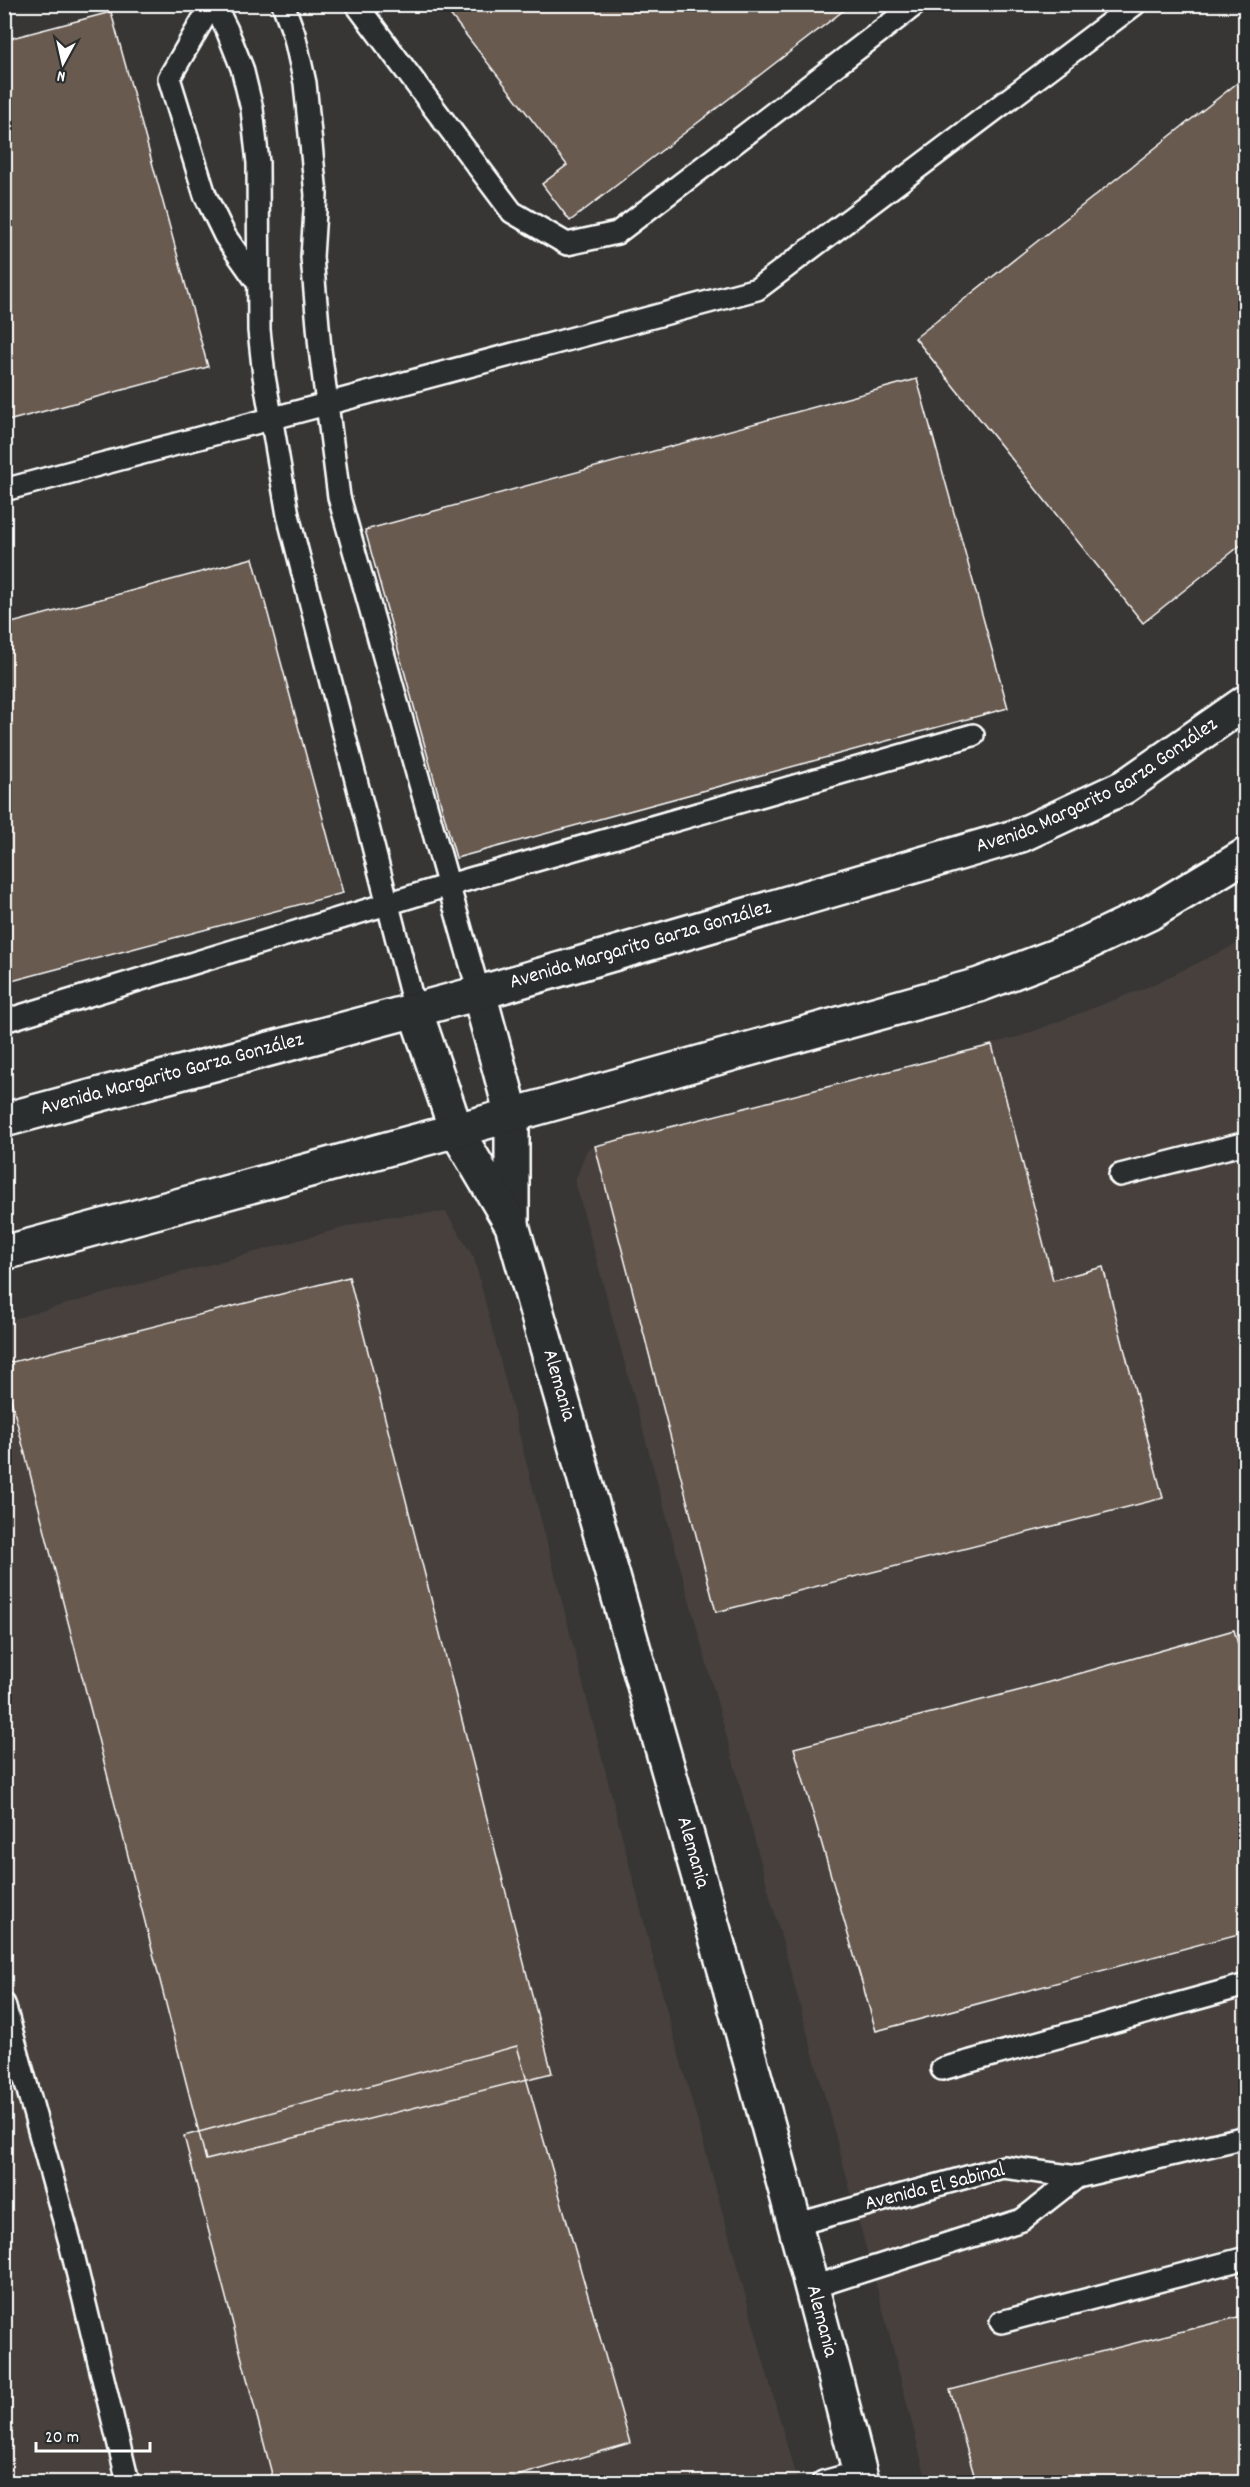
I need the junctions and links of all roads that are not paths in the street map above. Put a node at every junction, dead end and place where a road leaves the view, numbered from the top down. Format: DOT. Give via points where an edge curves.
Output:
graph roads {
  1 [pos="213,4"];
  2 [pos="283,4"];
  3 [pos="356,4"];
  4 [pos="916,4"];
  5 [pos="1136,4"];
  6 [pos="258,283"];
  7 [pos="327,404"];
  8 [pos="271,419"];
  9 [pos="4,490"];
  10 [pos="1245,702"];
  11 [pos="973,735"];
  12 [pos="1245,855"];
  13 [pos="448,885"];
  14 [pos="388,904"];
  15 [pos="479,993"];
  16 [pos="415,1010"];
  17 [pos="4,1021"];
  18 [pos="512,1115"];
  19 [pos="4,1119"];
  20 [pos="456,1130"];
  21 [pos="1245,1143"];
  22 [pos="1120,1175"];
  23 [pos="512,1225"];
  24 [pos="4,1253"];
  25 [pos="1245,1985"];
  26 [pos="4,2004"];
  27 [pos="942,2069"];
  28 [pos="1245,2137"];
  29 [pos="1077,2177"];
  30 [pos="794,2225"];
  31 [pos="1245,2258"];
  32 [pos="813,2287"];
  33 [pos="1001,2322"];
  34 [pos="861,2477"];
  35 [pos="123,2481"];
  36 [pos="823,2482"];
  1 -- 6 [label="lane" via="228,30 252,109 258,163"];
  1 -- 6 [label="lane" via="169,78 205,195 225,236"];
  2 -- 7 [label="lane" via="305,84 316,195 312,257"];
  3 -- 4 [label="lane" via="512,212 567,244 617,233"];
  5 -- 7 [label="lane" via="757,289"];
  6 -- 8 [label="lane" via="259,330"];
  7 -- 8 [label="lane"];
  7 -- 13 [label="lane" via="339,497"];
  8 -- 9 [label="lane"];
  8 -- 14 [label="lane" via="288,515"];
  10 -- 15 [label="main road, Avenida Margarito Garza González" via="1124,787 1021,836"];
  11 -- 13 [label="lane"];
  12 -- 18 [label="main road" via="1150,913 1074,949 979,985"];
  13 -- 14 [label="lane"];
  13 -- 15 [label="lane"];
  14 -- 16 [label="lane"];
  14 -- 17 [label="lane"];
  15 -- 16 [label="main road, Avenida Margarito Garza González"];
  15 -- 18 [label="main road, Alemania"];
  16 -- 19 [label="main road, Avenida Margarito Garza González"];
  16 -- 20 [label="main road, Alemania"];
  18 -- 20 [label="main road"];
  18 -- 23 [label="main road, Alemania"];
  20 -- 23 [label="main road, Alemania"];
  20 -- 24 [label="main road"];
  21 -- 22 [label="lane"];
  23 -- 30 [label="main road, Alemania" via="718,1944"];
  25 -- 27 [label="lane"];
  26 -- 35 [label="lane" via="70,2242"];
  28 -- 29 [label="lane, Avenida El Sabinal"];
  29 -- 30 [label="lane, Avenida El Sabinal" via="1003,2168"];
  29 -- 32 [label="lane, Avenida El Sabinal" via="1022,2220"];
  30 -- 32 [label="main road, Alemania"];
  31 -- 33 [label="lane"];
  32 -- 34 [label="main road, Alemania"];
  34 -- 36 [label="lane"];
}
